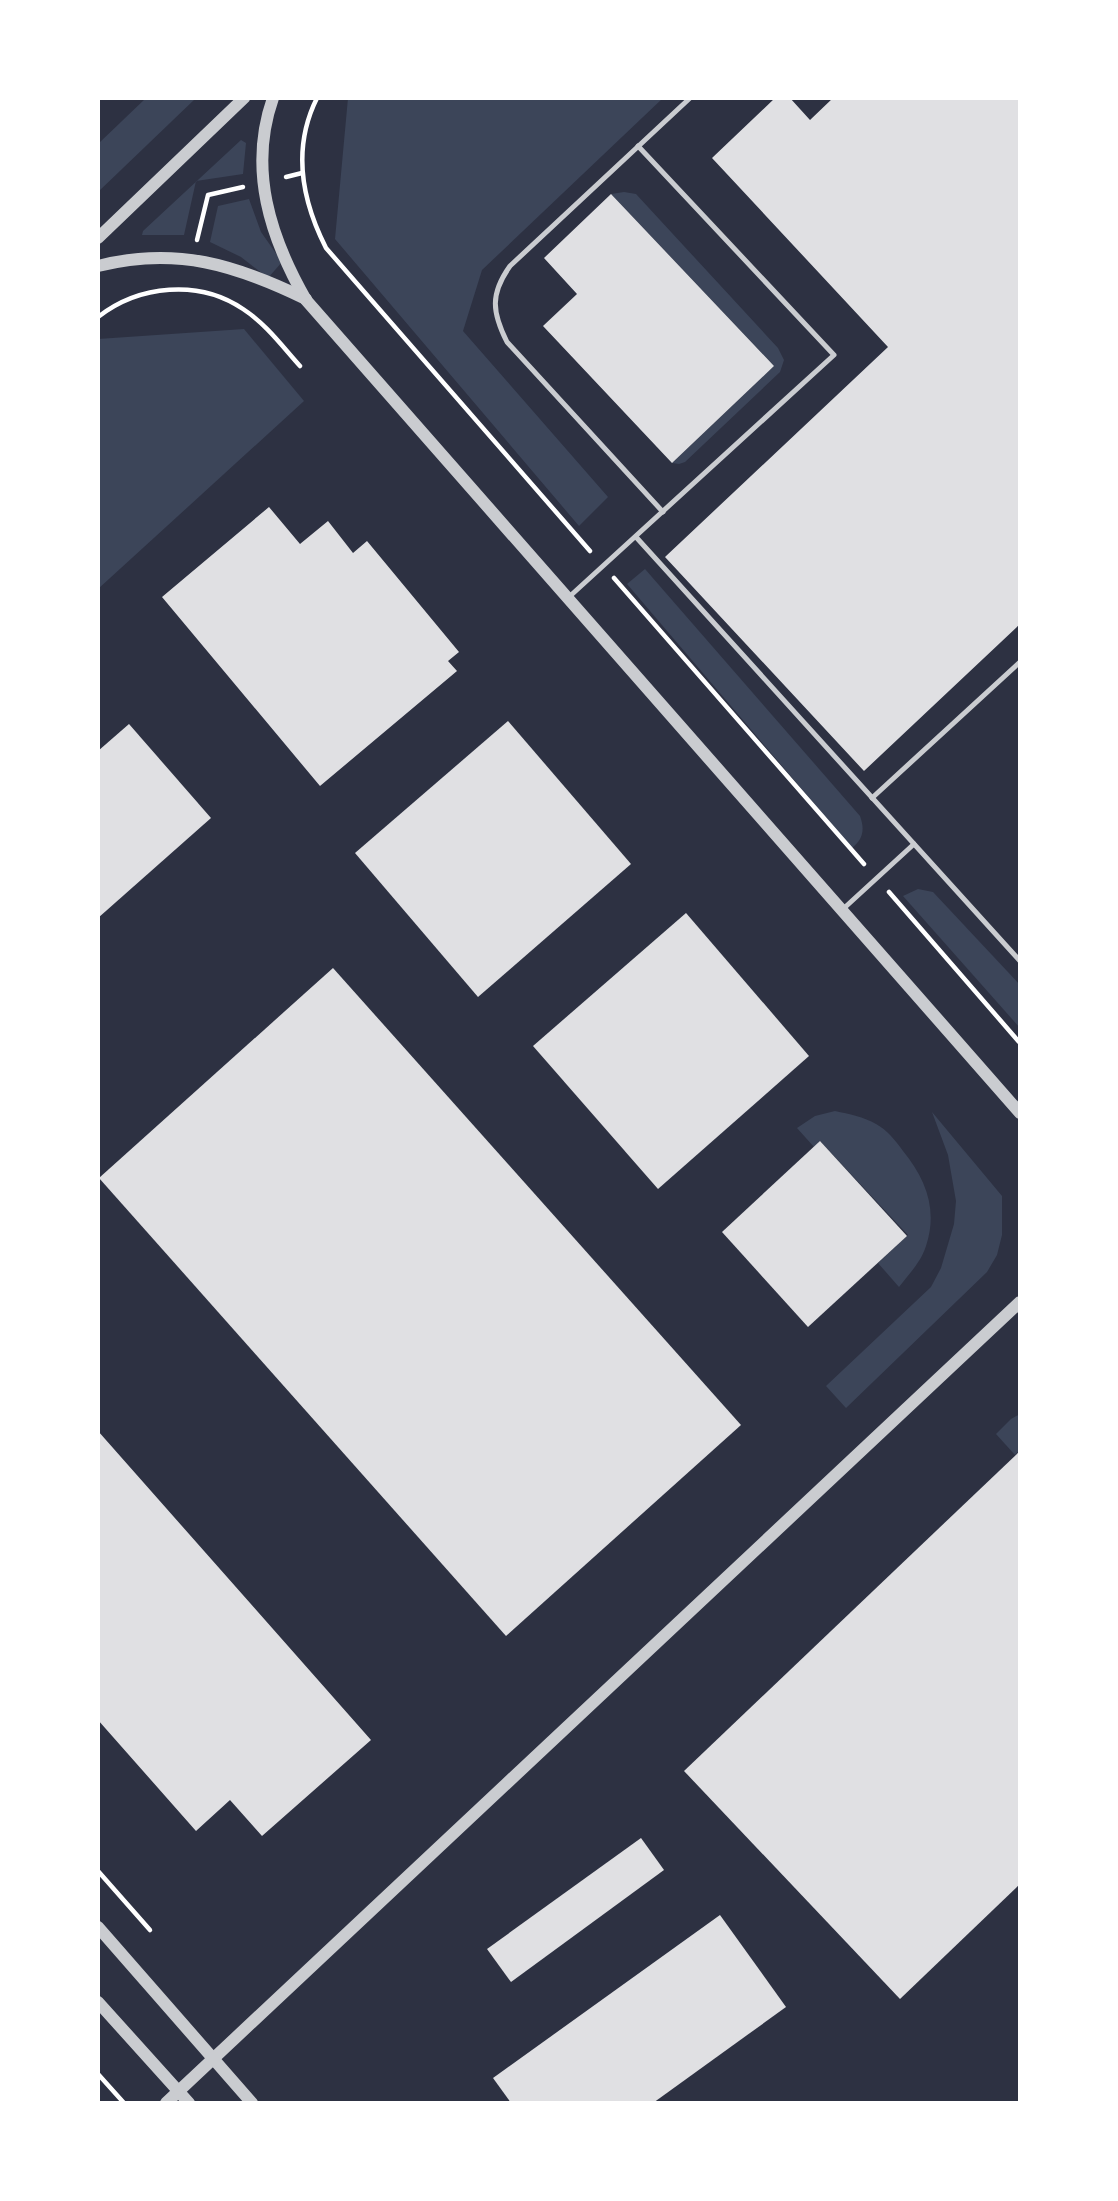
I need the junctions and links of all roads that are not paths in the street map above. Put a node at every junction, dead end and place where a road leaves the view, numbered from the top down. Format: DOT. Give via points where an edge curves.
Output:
graph roads {
  1 [pos="244,98"];
  2 [pos="273,98"];
  3 [pos="690,98"];
  4 [pos="638,146"];
  5 [pos="98,238"];
  6 [pos="98,266"];
  7 [pos="306,300"];
  8 [pos="663,512"];
  9 [pos="636,537"];
  10 [pos="569,598"];
  11 [pos="1020,662"];
  12 [pos="872,798"];
  13 [pos="914,844"];
  14 [pos="842,910"];
  15 [pos="1020,961"];
  16 [pos="1020,1113"];
  17 [pos="1020,1302"];
  18 [pos="98,1927"];
  19 [pos="98,2002"];
  20 [pos="213,2059"];
  21 [pos="178,2092"];
  22 [pos="166,2103"];
  23 [pos="189,2103"];
  24 [pos="252,2103"];
  1 -- 5 [label="street"];
  2 -- 7 [label="street" via="266,117 262,182 278,245"];
  3 -- 4 [label="lane"];
  4 -- 8 [label="lane" via="510,266 498,283 495,303 498,324 508,342"];
  4 -- 8 [label="lane" via="834,355"];
  6 -- 7 [label="street" via="154,256 192,258 249,274"];
  7 -- 10 [label="street"];
  8 -- 9 [label="lane"];
  9 -- 10 [label="lane"];
  9 -- 12 [label="lane"];
  10 -- 14 [label="street"];
  11 -- 12 [label="lane"];
  12 -- 13 [label="lane"];
  13 -- 14 [label="lane"];
  13 -- 15 [label="lane"];
  14 -- 16 [label="street"];
  17 -- 20 [label="street"];
  18 -- 20 [label="street"];
  19 -- 21 [label="street"];
  20 -- 21 [label="street"];
  20 -- 24 [label="street"];
  21 -- 22 [label="street"];
  21 -- 23 [label="street"];
}
